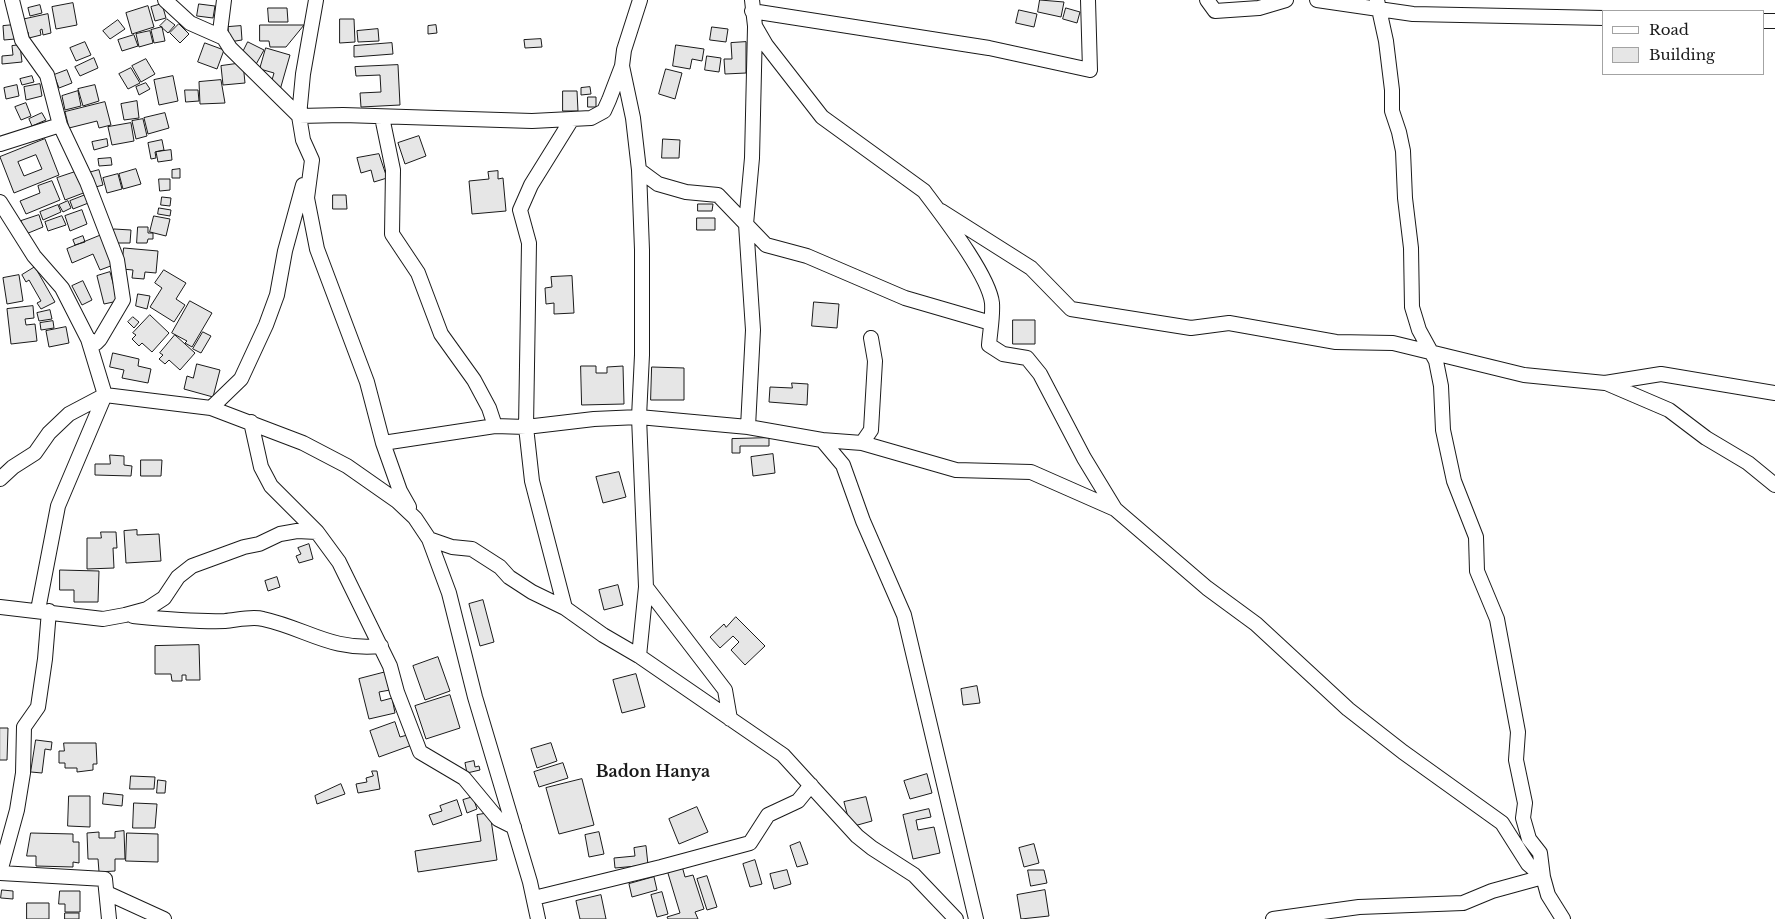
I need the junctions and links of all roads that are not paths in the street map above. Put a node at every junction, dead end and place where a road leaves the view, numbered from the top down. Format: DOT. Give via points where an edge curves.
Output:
graph roads {
  1 [pos="12,0"];
  2 [pos="165,0"];
  3 [pos="224,0"];
  4 [pos="316,0"];
  5 [pos="640,0"];
  6 [pos="1088,0"];
  7 [pos="1207,0"];
  8 [pos="1286,0"];
  9 [pos="1317,0"];
  10 [pos="752,5"];
  11 [pos="1378,5"];
  12 [pos="1602,18"];
  13 [pos="755,26"];
  14 [pos="224,38"];
  15 [pos="622,66"];
  16 [pos="299,116"];
  17 [pos="382,117"];
  18 [pos="572,119"];
  19 [pos="60,125"];
  20 [pos="0,144"];
  21 [pos="312,160"];
  22 [pos="639,170"];
  23 [pos="936,208"];
  24 [pos="2,210"];
  25 [pos="746,224"];
  26 [pos="991,323"];
  27 [pos="871,338"];
  28 [pos="88,339"];
  29 [pos="1431,352"];
  30 [pos="1605,383"];
  31 [pos="1775,393"];
  32 [pos="105,395"];
  33 [pos="211,408"];
  34 [pos="639,417"];
  35 [pos="251,422"];
  36 [pos="495,426"];
  37 [pos="526,427"];
  38 [pos="748,428"];
  39 [pos="822,440"];
  40 [pos="383,443"];
  41 [pos="862,443"];
  42 [pos="0,479"];
  43 [pos="1775,485"];
  44 [pos="1115,509"];
  45 [pos="415,518"];
  46 [pos="317,532"];
  47 [pos="429,539"];
  48 [pos="646,587"];
  49 [pos="0,607"];
  50 [pos="565,608"];
  51 [pos="44,610"];
  52 [pos="125,615"];
  53 [pos="381,646"];
  54 [pos="639,656"];
  55 [pos="730,719"];
  56 [pos="811,785"];
  57 [pos="514,827"];
  58 [pos="0,872"];
  59 [pos="1543,877"];
  60 [pos="107,893"];
  61 [pos="534,898"];
  62 [pos="978,917"];
  63 [pos="109,919"];
  64 [pos="164,919"];
  65 [pos="538,919"];
  66 [pos="956,919"];
  67 [pos="1273,919"];
  68 [pos="1563,919"];
  1 -- 19 [label="street" via="22,40 47,75"];
  2 -- 14 [label="street" via="190,23"];
  3 -- 14 [label="street" via="220,32"];
  4 -- 16 [label="street"];
  5 -- 15 [label="street"];
  6 -- 10 [label="street" via="1090,70 989,48"];
  7 -- 8 [label="street" via="1215,11 1259,8"];
  9 -- 11 [label="street"];
  10 -- 13 [label="street"];
  11 -- 12 [label="street" via="1413,14"];
  11 -- 29 [label="street" via="1392,90 1392,111 1403,151 1412,307"];
  13 -- 23 [label="street" via="822,117 924,191"];
  13 -- 25 [label="street" via="752,158"];
  14 -- 16 [label="street" via="230,48"];
  15 -- 18 [label="street" via="604,111 591,118"];
  15 -- 22 [label="street"];
  16 -- 17 [label="street"];
  16 -- 21 [label="street" via="303,140"];
  17 -- 18 [label="street"];
  17 -- 36 [label="street" via="393,170 392,234 418,273 441,334 474,380"];
  18 -- 37 [label="street" via="531,185 520,210 529,243"];
  19 -- 20 [label="street"];
  19 -- 28 [label="street" via="87,182 117,260 123,300 100,339 96,343"];
  21 -- 33 [label="street" via="294,217 277,295 266,325 241,379"];
  21 -- 40 [label="street" via="307,198 317,249 367,382"];
  22 -- 25 [label="street" via="658,184 686,192 718,195"];
  22 -- 34 [label="street" via="642,355"];
  23 -- 26 [label="street" via="981,277 992,302"];
  23 -- 29 [label="street" via="1031,268 1071,310 1191,328 1229,324 1336,342 1393,343"];
  24 -- 28 [label="street" via="34,256 62,288"];
  25 -- 26 [label="street" via="766,245 807,256 905,298"];
  25 -- 38 [label="street" via="753,330"];
  26 -- 44 [label="street" via="989,345 1003,354 1027,358 1036,369"];
  27 -- 41 [label="street" via="875,361 871,430"];
  28 -- 32 [label="street"];
  29 -- 30 [label="street" via="1524,375"];
  29 -- 59 [label="street" via="1441,386 1443,430 1454,481 1476,537 1477,570 1497,619 1518,732 1516,760 1525,803 1523,818 1529,839 1540,854"];
  30 -- 31 [label="street" via="1661,374"];
  30 -- 43 [label="street" via="1669,410"];
  32 -- 33 [label="street"];
  32 -- 42 [label="street" via="69,414 49,433 35,454"];
  32 -- 51 [label="street" via="58,506"];
  33 -- 35 [label="street"];
  34 -- 37 [label="street"];
  34 -- 38 [label="street"];
  34 -- 48 [label="street"];
  35 -- 45 [label="street" via="303,443 347,466 397,501"];
  35 -- 46 [label="street" via="261,467 271,486"];
  36 -- 37 [label="street"];
  36 -- 40 [label="street"];
  37 -- 50 [label="street" via="532,481"];
  38 -- 39 [label="street"];
  39 -- 41 [label="street"];
  39 -- 62 [label="street" via="843,465 863,521 904,615"];
  40 -- 45 [label="street" via="400,491"];
  41 -- 44 [label="street" via="956,470 1031,472"];
  44 -- 59 [label="street" via="1207,588 1256,624 1348,709 1502,823 1528,864"];
  45 -- 47 [label="street"];
  46 -- 52 [label="street" via="280,534 192,566 178,577 164,598 147,609"];
  46 -- 53 [label="street" via="339,562"];
  47 -- 50 [label="street" via="452,547 472,549 532,592"];
  47 -- 57 [label="street" via="449,593 475,698"];
  48 -- 54 [label="street"];
  48 -- 55 [label="street" via="725,690"];
  49 -- 51 [label="street"];
  50 -- 54 [label="street"];
  51 -- 52 [label="street" via="103,619"];
  51 -- 58 [label="street" via="45,659 38,707 24,726 23,773 17,810"];
  52 -- 53 [label="street" via="166,620 261,618 337,645"];
  53 -- 57 [label="street" via="420,752 464,778 498,818"];
  54 -- 55 [label="street"];
  55 -- 56 [label="street" via="783,755"];
  56 -- 61 [label="street" via="798,801 768,815 750,843"];
  56 -- 66 [label="street" via="857,836 914,875"];
  57 -- 61 [label="street"];
  58 -- 60 [label="street" via="105,880"];
  59 -- 67 [label="street" via="1463,903 1359,907"];
  59 -- 68 [label="street" via="1548,894"];
  60 -- 63 [label="street"];
  60 -- 64 [label="street"];
  61 -- 65 [label="street"];
}
